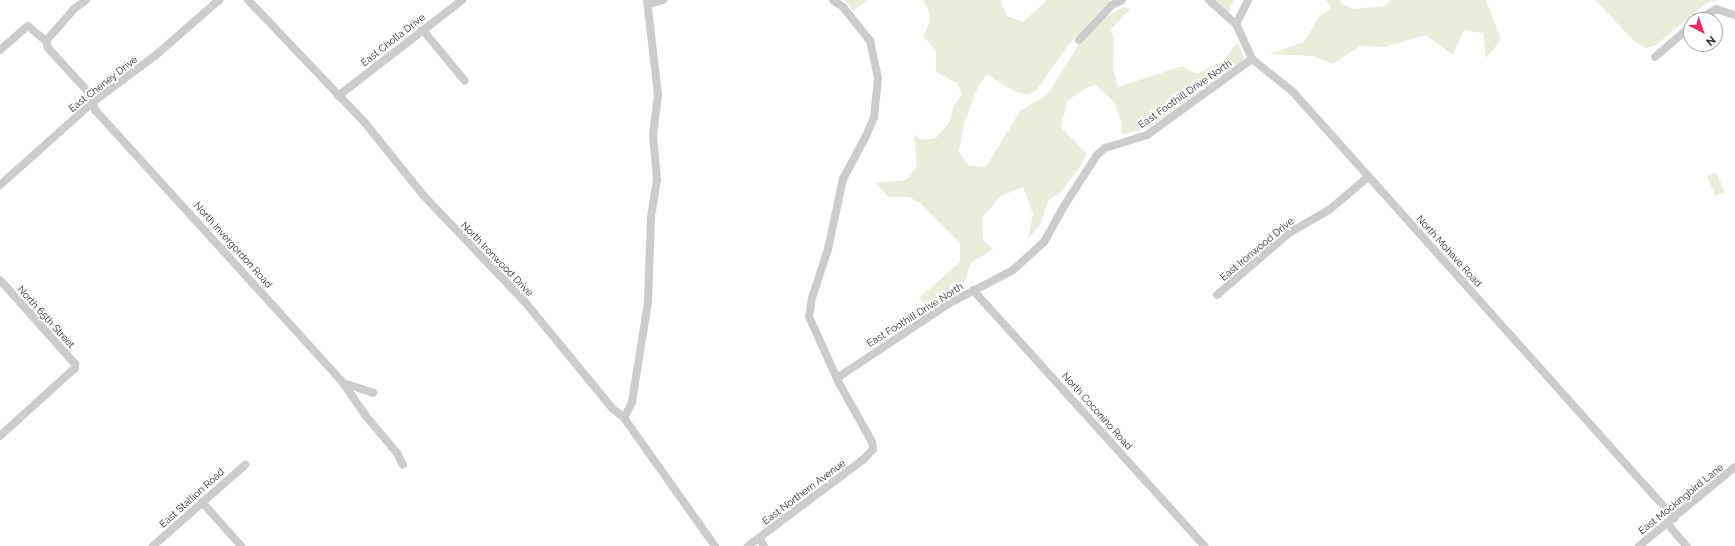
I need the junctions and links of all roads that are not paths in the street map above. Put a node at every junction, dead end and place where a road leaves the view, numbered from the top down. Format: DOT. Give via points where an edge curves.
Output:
graph roads {
  1 [pos="86,0"];
  2 [pos="219,0"];
  3 [pos="248,0"];
  4 [pos="462,0"];
  5 [pos="663,0"];
  6 [pos="833,0"];
  7 [pos="1122,0"];
  8 [pos="1209,0"];
  9 [pos="1248,0"];
  10 [pos="648,2"];
  11 [pos="1712,12"];
  12 [pos="1735,15"];
  13 [pos="1236,24"];
  14 [pos="422,29"];
  15 [pos="1683,33"];
  16 [pos="1079,40"];
  17 [pos="46,41"];
  18 [pos="0,50"];
  19 [pos="1655,57"];
  20 [pos="1252,59"];
  21 [pos="465,81"];
  22 [pos="338,96"];
  23 [pos="93,102"];
  24 [pos="1368,177"];
  25 [pos="0,185"];
  26 [pos="0,280"];
  27 [pos="973,290"];
  28 [pos="1217,295"];
  29 [pos="836,378"];
  30 [pos="343,383"];
  31 [pos="373,393"];
  32 [pos="624,418"];
  33 [pos="0,436"];
  34 [pos="245,465"];
  35 [pos="403,465"];
  36 [pos="1735,467"];
  37 [pos="202,502"];
  38 [pos="1674,518"];
  39 [pos="1667,523"];
  40 [pos="759,538"];
  41 [pos="153,546"];
  42 [pos="241,546"];
  43 [pos="715,546"];
  44 [pos="748,546"];
  45 [pos="764,546"];
  46 [pos="1204,546"];
  47 [pos="1639,546"];
  48 [pos="1686,546"];
  1 -- 17 [label="street" via="74,9"];
  2 -- 23 [label="street, East Cheney Drive" via="156,55"];
  3 -- 22 [label="street, North Ironwood Drive"];
  4 -- 14 [label="street, East Cholla Drive"];
  5 -- 10 [label="street"];
  6 -- 29 [label="street" via="843,7 870,41 878,78 874,117 842,179 828,249 808,317"];
  7 -- 16 [label="street" via="1112,5"];
  8 -- 13 [label="street, North Mohave Road"];
  9 -- 13 [label="street"];
  10 -- 32 [label="street" via="658,94 653,135 657,180 651,217 648,302 632,402"];
  11 -- 12 [label="street" via="1716,10"];
  13 -- 20 [label="street, North Mohave Road"];
  14 -- 21 [label="street"];
  14 -- 22 [label="street, East Cholla Drive"];
  15 -- 19 [label="street"];
  17 -- 18 [label="street, North Invergordon Road" via="28,26"];
  17 -- 23 [label="street, North Invergordon Road" via="48,48 91,95"];
  20 -- 24 [label="street, North Mohave Road" via="1293,92"];
  20 -- 27 [label="street, East Foothill Drive North" via="1147,136 1105,148 1097,155 1044,242 1013,270"];
  22 -- 32 [label="street, North Ironwood Drive" via="366,124 459,236 525,302 612,408"];
  23 -- 25 [label="street, East Cheney Drive"];
  23 -- 30 [label="street, North Invergordon Road" via="95,110"];
  24 -- 28 [label="street, East Ironwood Drive" via="1329,210 1289,232"];
  24 -- 38 [label="street, North Mohave Road"];
  26 -- 33 [label="street, North 65th Street" via="75,364 75,368"];
  27 -- 29 [label="street, East Foothill Drive North"];
  27 -- 46 [label="street, North Coconino Road"];
  29 -- 40 [label="street, East Northern Avenue" via="872,442 870,452"];
  30 -- 31 [label="street"];
  30 -- 35 [label="street, North Invergordon Road" via="365,415 398,453"];
  32 -- 43 [label="street, North Ironwood Drive"];
  34 -- 37 [label="street, East Stallion Road"];
  36 -- 38 [label="street, East Mockingbird Lane"];
  37 -- 41 [label="street, East Stallion Road"];
  37 -- 42 [label="street"];
  38 -- 39 [label="street, East Mockingbird Lane"];
  39 -- 47 [label="street, East Mockingbird Lane"];
  39 -- 48 [label="street"];
  40 -- 44 [label="street, East Northern Avenue"];
  40 -- 45 [label="street"];
}
